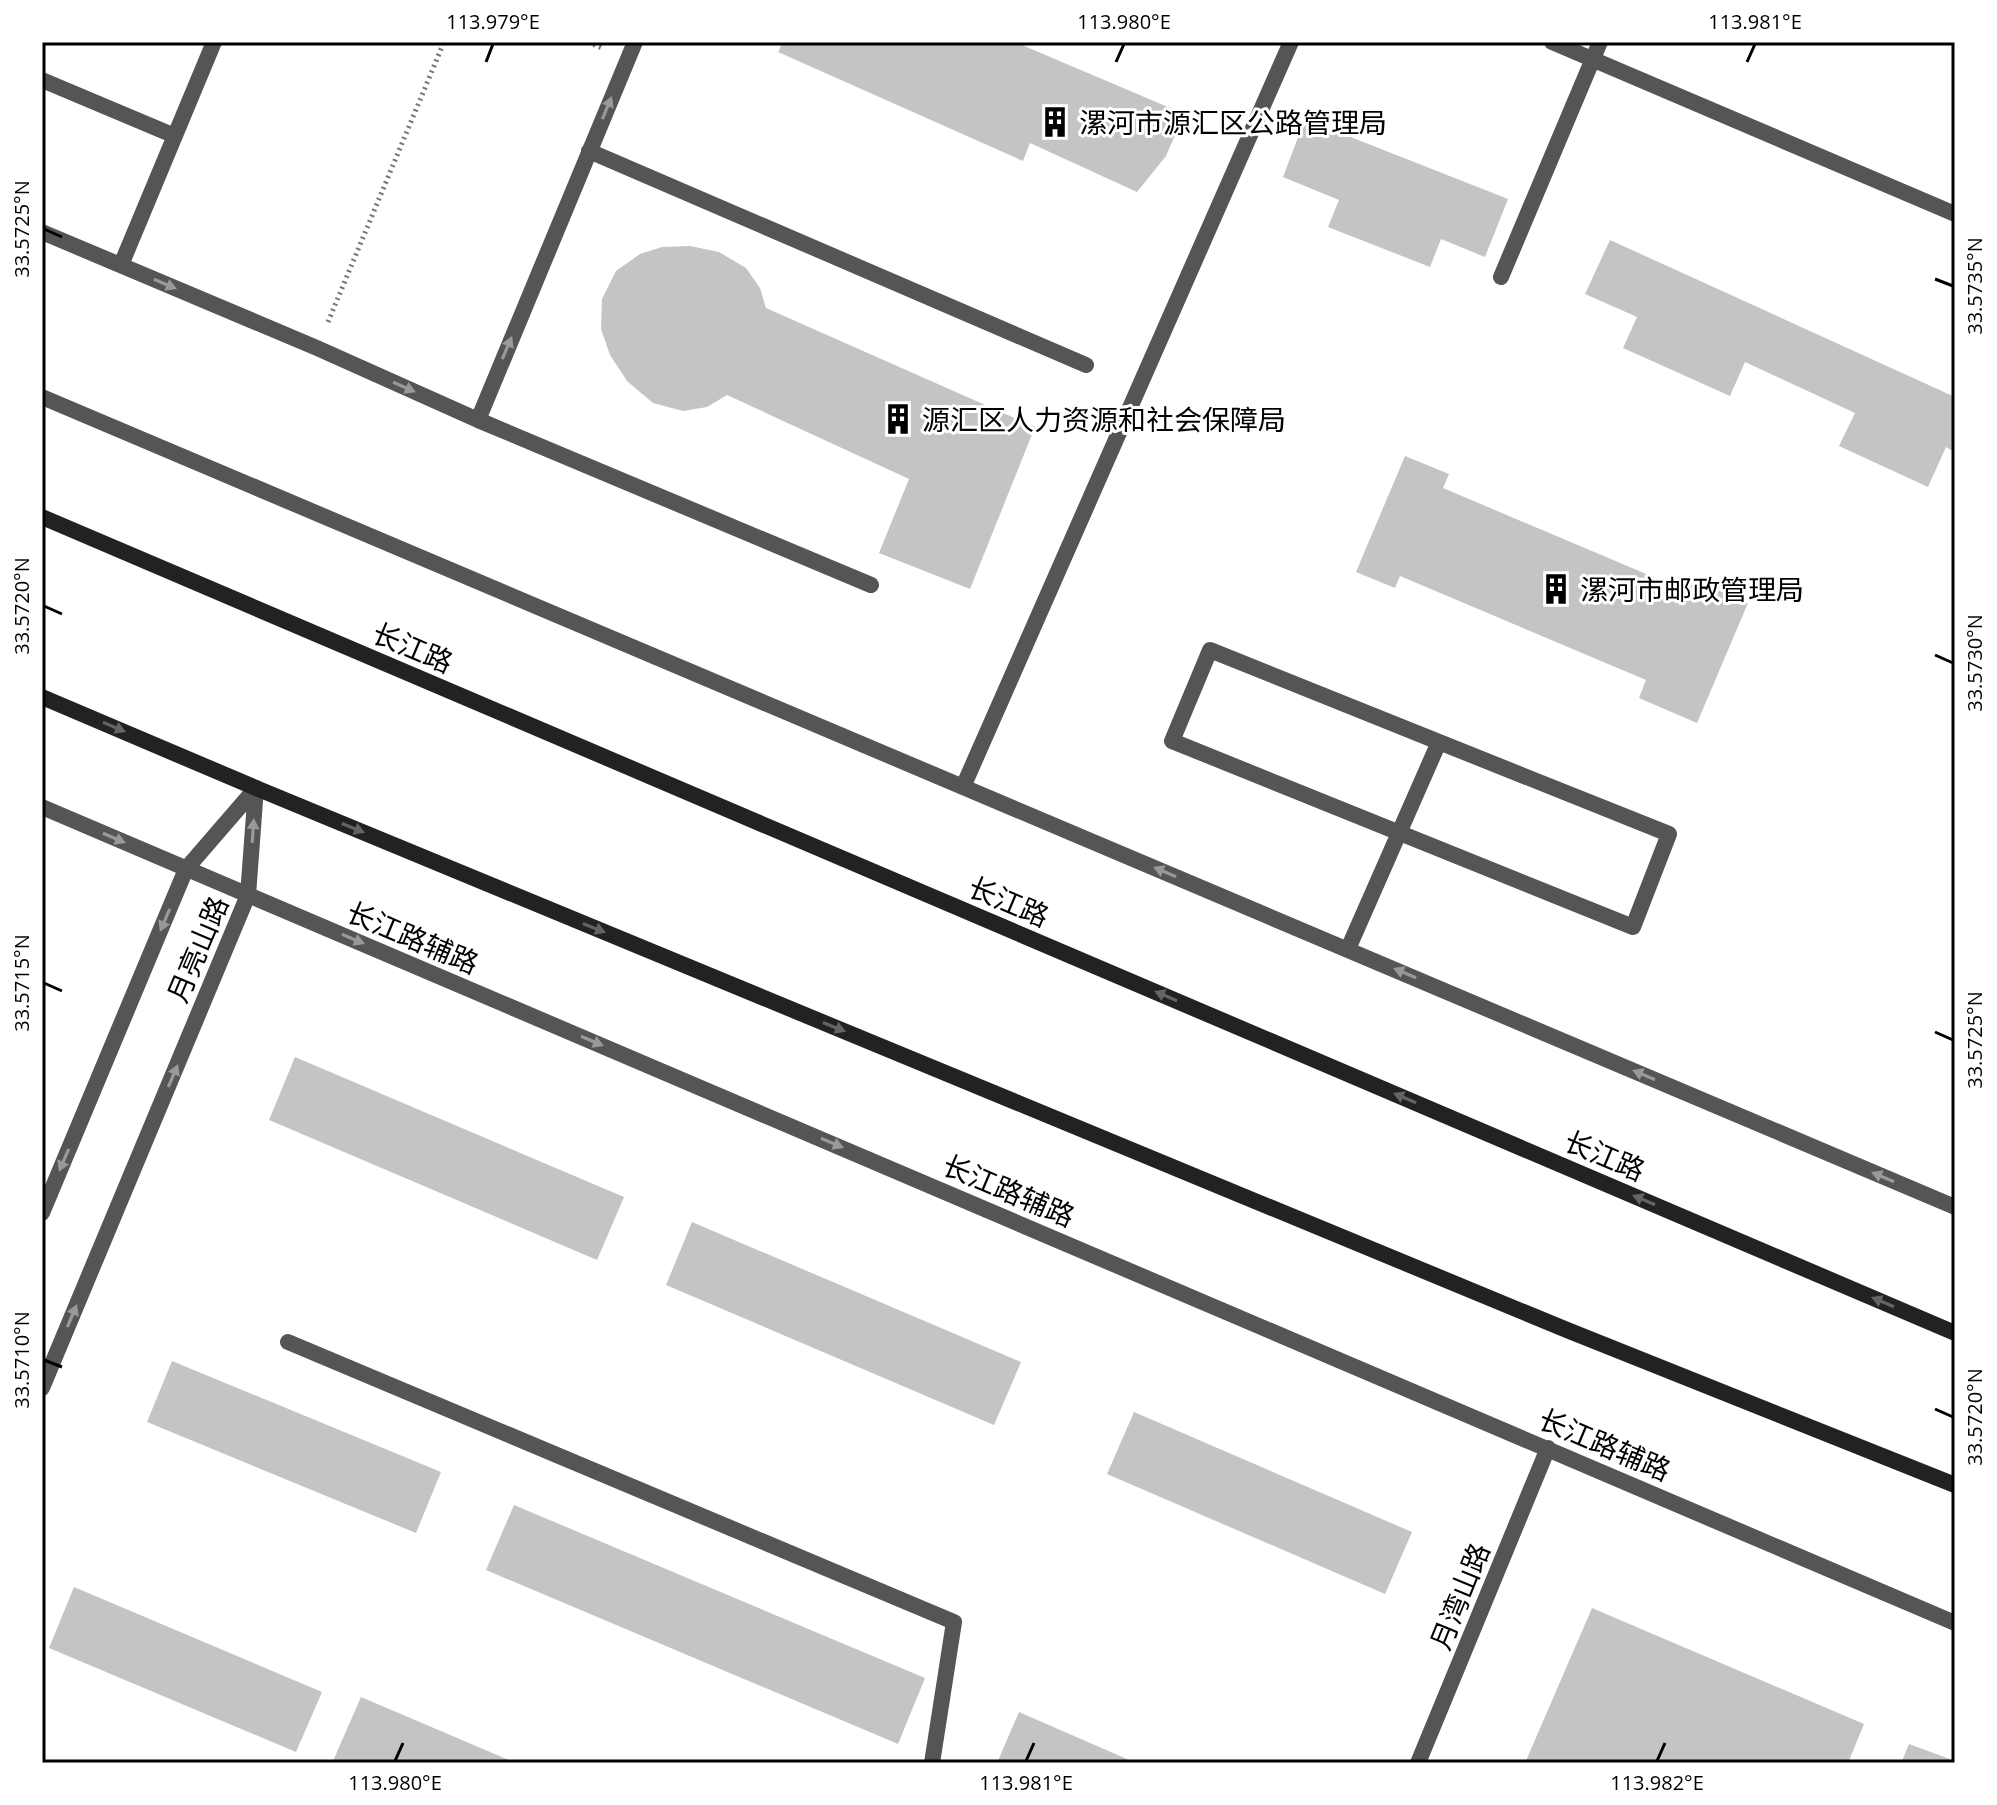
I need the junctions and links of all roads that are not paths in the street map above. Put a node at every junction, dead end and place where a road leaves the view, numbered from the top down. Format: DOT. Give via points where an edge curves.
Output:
graph roads {
  1 [pos="214,42"];
  2 [pos="635,42"];
  3 [pos="1291,42"];
  4 [pos="1552,42"];
  5 [pos="1600,42"];
  6 [pos="1593,59"];
  7 [pos="42,80"];
  8 [pos="175,136"];
  9 [pos="589,151"];
  10 [pos="1955,214"];
  11 [pos="42,232"];
  12 [pos="121,265"];
  13 [pos="1501,277"];
  14 [pos="1086,365"];
  15 [pos="42,397"];
  16 [pos="478,420"];
  17 [pos="42,517"];
  18 [pos="871,585"];
  19 [pos="42,697"];
  20 [pos="1439,742"];
  21 [pos="963,787"];
  22 [pos="256,788"];
  23 [pos="42,807"];
  24 [pos="1400,833"];
  25 [pos="186,869"];
  26 [pos="248,895"];
  27 [pos="1348,949"];
  28 [pos="1955,1207"];
  29 [pos="42,1213"];
  30 [pos="1955,1333"];
  31 [pos="288,1342"];
  32 [pos="42,1388"];
  33 [pos="1548,1448"];
  34 [pos="1955,1485"];
  35 [pos="1955,1623"];
  36 [pos="932,1763"];
  37 [pos="1418,1763"];
  1 -- 8 [label="street"];
  9 -- 2 [label="street, one-way"];
  3 -- 21 [label="street"];
  4 -- 6 [label="street"];
  5 -- 6 [label="street"];
  6 -- 10 [label="street"];
  6 -- 13 [label="street"];
  7 -- 8 [label="street"];
  8 -- 12 [label="street"];
  9 -- 14 [label="street"];
  16 -- 9 [label="street, one-way"];
  11 -- 12 [label="street"];
  12 -- 16 [label="street, one-way"];
  15 -- 21 [label="street"];
  16 -- 18 [label="street"];
  30 -- 17 [label="main road, 长江路, one-way"];
  19 -- 22 [label="main road, one-way"];
  20 -- 24 [label="street"];
  20 -- 24 [label="street" via="1210,650 1172,741"];
  20 -- 24 [label="street" via="1669,834 1633,927"];
  27 -- 21 [label="street, one-way"];
  22 -- 25 [label="street, 月亮山路"];
  26 -- 22 [label="street, 月亮山路, one-way"];
  22 -- 34 [label="main road, one-way"];
  23 -- 25 [label="street, 长江路辅路, one-way"];
  24 -- 27 [label="street"];
  25 -- 26 [label="street, 长江路辅路"];
  25 -- 29 [label="street, 月亮山路, one-way"];
  32 -- 26 [label="street, 月亮山路, one-way"];
  26 -- 33 [label="street, 长江路辅路, one-way"];
  28 -- 27 [label="street, one-way"];
  31 -- 36 [label="street" via="954,1622"];
  33 -- 35 [label="street, 长江路辅路"];
  33 -- 37 [label="street, 月湾山路"];
}
